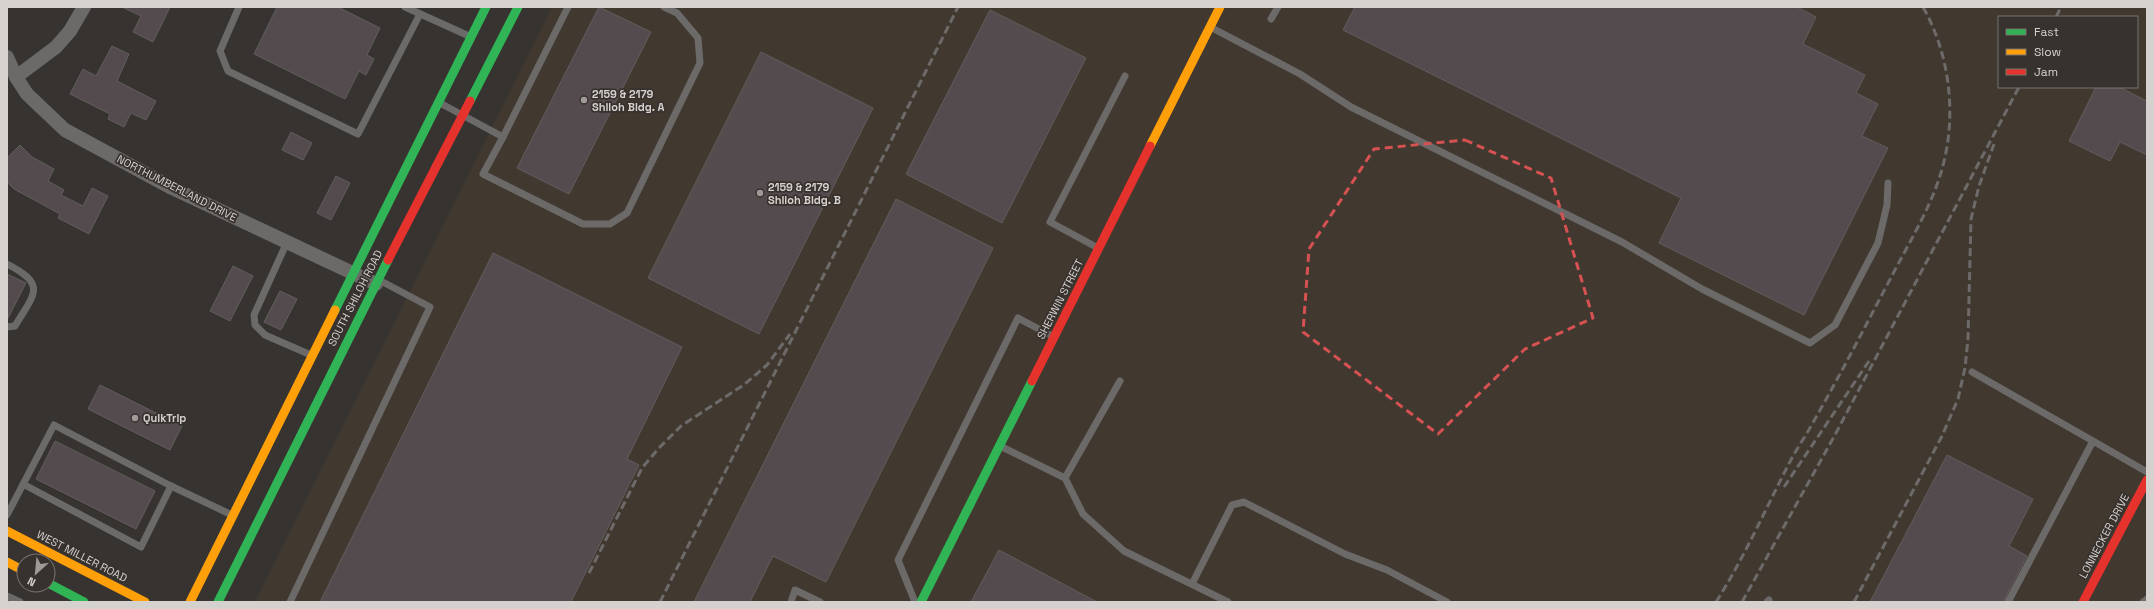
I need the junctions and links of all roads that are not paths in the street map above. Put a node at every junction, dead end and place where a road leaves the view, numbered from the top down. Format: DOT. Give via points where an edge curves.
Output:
graph roads {
  1 [pos="84,7"];
  2 [pos="239,7"];
  3 [pos="405,7"];
  4 [pos="486,7"];
  5 [pos="518,7"];
  6 [pos="568,7"];
  7 [pos="664,7"];
  8 [pos="1220,7"];
  9 [pos="1278,7"];
  10 [pos="420,14"];
  11 [pos="1272,19"];
  12 [pos="1210,27"];
  13 [pos="471,37"];
  14 [pos="7,57"];
  15 [pos="1125,76"];
  16 [pos="16,78"];
  17 [pos="438,102"];
  18 [pos="463,115"];
  19 [pos="502,137"];
  20 [pos="1888,183"];
  21 [pos="287,242"];
  22 [pos="1098,248"];
  23 [pos="7,264"];
  24 [pos="354,274"];
  25 [pos="377,282"];
  26 [pos="7,327"];
  27 [pos="1054,337"];
  28 [pos="314,356"];
  29 [pos="1972,372"];
  30 [pos="1120,381"];
  31 [pos="2093,441"];
  32 [pos="1000,446"];
  33 [pos="2147,472"];
  34 [pos="1065,478"];
  35 [pos="2147,480"];
  36 [pos="23,484"];
  37 [pos="171,486"];
  38 [pos="7,515"];
  39 [pos="233,515"];
  40 [pos="7,531"];
  41 [pos="1192,584"];
  42 [pos="56,587"];
  43 [pos="7,596"];
  44 [pos="2147,599"];
  45 [pos="81,601"];
  46 [pos="20,602"];
  47 [pos="146,602"];
  48 [pos="190,602"];
  49 [pos="218,602"];
  50 [pos="290,602"];
  51 [pos="791,602"];
  52 [pos="820,602"];
  53 [pos="915,602"];
  54 [pos="921,602"];
  55 [pos="1228,602"];
  56 [pos="1447,602"];
  57 [pos="2008,602"];
  58 [pos="2083,602"];
  59 [pos="2143,602"];
  1 -- 16 [label="street" via="70,31 56,47"];
  2 -- 10 [label="lane" via="220,51 228,71 358,134"];
  3 -- 10 [label="lane"];
  4 -- 13 [label="main road, SOUTH SHILOH ROAD"];
  5 -- 18 [label="main road, SOUTH SHILOH ROAD"];
  6 -- 19 [label="lane"];
  7 -- 19 [label="lane" via="677,13 698,38 700,63 627,213 610,224 584,224 483,174"];
  8 -- 12 [label="main road, SHERWIN STREET"];
  9 -- 11 [label="lane"];
  10 -- 13 [label="lane"];
  12 -- 20 [label="lane" via="1300,74 1351,107 1622,242 1702,289 1810,343 1835,325 1878,243 1887,205"];
  12 -- 22 [label="main road, SHERWIN STREET"];
  13 -- 17 [label="main road, SOUTH SHILOH ROAD"];
  14 -- 16 [label="street, NORTHUMBERLAND DRIVE"];
  15 -- 22 [label="lane" via="1050,222"];
  16 -- 21 [label="street, NORTHUMBERLAND DRIVE" via="27,94 66,130 172,188"];
  17 -- 18 [label="lane"];
  17 -- 24 [label="main road, SOUTH SHILOH ROAD"];
  18 -- 19 [label="lane"];
  18 -- 25 [label="main road, SOUTH SHILOH ROAD"];
  21 -- 24 [label="street, NORTHUMBERLAND DRIVE"];
  21 -- 28 [label="lane" via="254,315 255,325 265,335"];
  22 -- 27 [label="main road, SHERWIN STREET"];
  23 -- 26 [label="lane" via="30,277 34,293 14,326"];
  24 -- 25 [label="street, NORTHUMBERLAND DRIVE"];
  24 -- 28 [label="main road, SOUTH SHILOH ROAD"];
  25 -- 49 [label="main road, SOUTH SHILOH ROAD"];
  25 -- 50 [label="lane" via="430,307"];
  27 -- 32 [label="main road, SHERWIN STREET"];
  27 -- 53 [label="lane" via="1018,318 898,560"];
  28 -- 39 [label="main road, SOUTH SHILOH ROAD"];
  29 -- 31 [label="lane"];
  30 -- 34 [label="lane"];
  31 -- 33 [label="lane"];
  31 -- 57 [label="lane"];
  32 -- 34 [label="lane"];
  32 -- 54 [label="main road, SHERWIN STREET"];
  34 -- 41 [label="lane" via="1083,514 1124,551"];
  35 -- 58 [label="main road, LONNECKER DRIVE"];
  36 -- 37 [label="lane" via="54,425"];
  36 -- 37 [label="lane" via="141,546"];
  36 -- 38 [label="lane"];
  37 -- 39 [label="lane"];
  39 -- 48 [label="main road, SOUTH SHILOH ROAD"];
  40 -- 47 [label="main road, WEST MILLER ROAD"];
  41 -- 55 [label="lane"];
  41 -- 56 [label="lane" via="1232,505 1244,502 1345,554 1387,570"];
  42 -- 45 [label="main road"];
  43 -- 46 [label="lane"];
  44 -- 59 [label="lane"];
  51 -- 52 [label="lane" via="795,590"];
}
